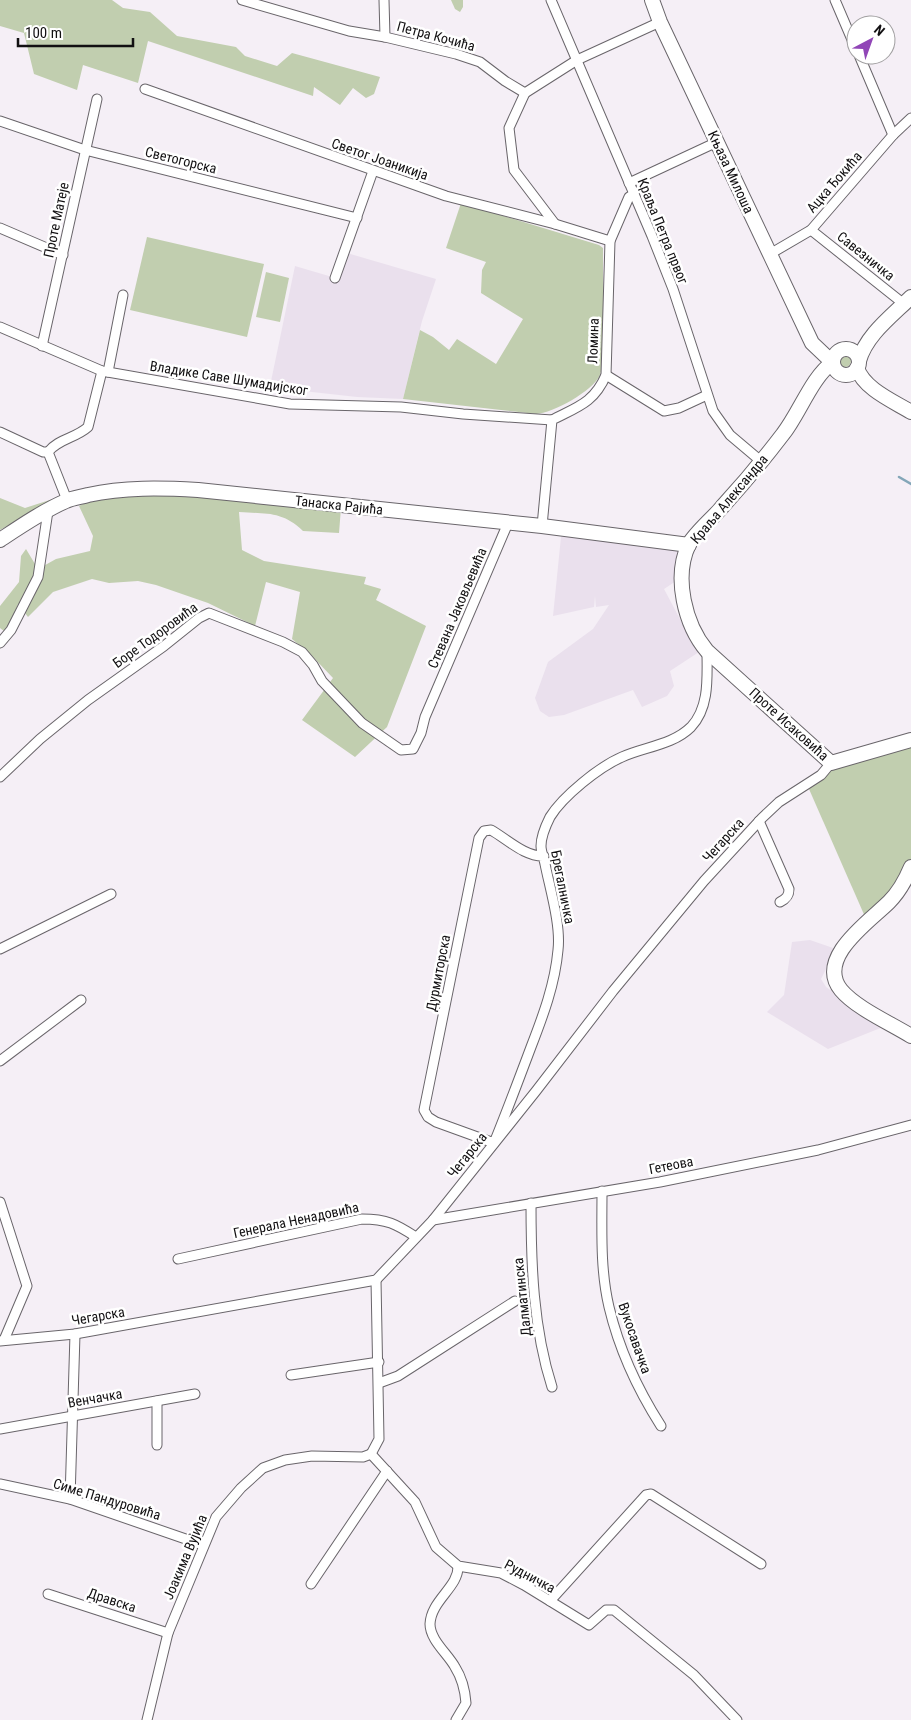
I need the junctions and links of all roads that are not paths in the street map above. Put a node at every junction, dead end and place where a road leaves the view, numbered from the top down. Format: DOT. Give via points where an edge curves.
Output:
graph roads {
  1 [pos="242,0"];
  2 [pos="384,0"];
  3 [pos="550,0"];
  4 [pos="652,0"];
  5 [pos="835,0"];
  6 [pos="268,4"];
  7 [pos="660,22"];
  8 [pos="846,26"];
  9 [pos="385,37"];
  10 [pos="577,60"];
  11 [pos="863,65"];
  12 [pos="145,89"];
  13 [pos="525,93"];
  14 [pos="97,99"];
  15 [pos="911,118"];
  16 [pos="0,120"];
  17 [pos="893,135"];
  18 [pos="717,142"];
  19 [pos="85,150"];
  20 [pos="373,171"];
  21 [pos="629,183"];
  22 [pos="634,194"];
  23 [pos="357,218"];
  24 [pos="555,224"];
  25 [pos="0,228"];
  26 [pos="811,230"];
  27 [pos="610,242"];
  28 [pos="770,254"];
  29 [pos="63,255"];
  30 [pos="335,278"];
  31 [pos="123,295"];
  32 [pos="907,301"];
  33 [pos="0,327"];
  34 [pos="875,333"];
  35 [pos="812,343"];
  36 [pos="42,346"];
  37 [pos="838,362"];
  38 [pos="858,365"];
  39 [pos="105,371"];
  40 [pos="606,375"];
  41 [pos="815,382"];
  42 [pos="878,392"];
  43 [pos="707,395"];
  44 [pos="911,412"];
  45 [pos="552,420"];
  46 [pos="0,432"];
  47 [pos="48,452"];
  48 [pos="762,462"];
  49 [pos="67,500"];
  50 [pos="48,511"];
  51 [pos="508,523"];
  52 [pos="542,526"];
  53 [pos="0,540"];
  54 [pos="689,545"];
  55 [pos="0,643"];
  56 [pos="707,651"];
  57 [pos="431,704"];
  58 [pos="911,740"];
  59 [pos="831,763"];
  60 [pos="0,777"];
  61 [pos="759,821"];
  62 [pos="544,856"];
  63 [pos="911,867"];
  64 [pos="111,894"];
  65 [pos="780,902"];
  66 [pos="0,950"];
  67 [pos="81,1000"];
  68 [pos="911,1036"];
  69 [pos="0,1062"];
  70 [pos="911,1125"];
  71 [pos="494,1143"];
  72 [pos="602,1191"];
  73 [pos="0,1202"];
  74 [pos="531,1203"];
  75 [pos="433,1220"];
  76 [pos="416,1237"];
  77 [pos="178,1259"];
  78 [pos="376,1280"];
  79 [pos="515,1301"];
  80 [pos="75,1334"];
  81 [pos="2,1341"];
  82 [pos="378,1362"];
  83 [pos="291,1375"];
  84 [pos="379,1382"];
  85 [pos="552,1387"];
  86 [pos="195,1394"];
  87 [pos="157,1401"];
  88 [pos="72,1416"];
  89 [pos="661,1426"];
  90 [pos="0,1429"];
  91 [pos="157,1445"];
  92 [pos="371,1454"];
  93 [pos="387,1471"];
  94 [pos="0,1484"];
  95 [pos="70,1499"];
  96 [pos="203,1545"];
  97 [pos="761,1564"];
  98 [pos="458,1566"];
  99 [pos="311,1584"];
  100 [pos="48,1594"];
  101 [pos="550,1601"];
  102 [pos="168,1633"];
  103 [pos="460,1718"];
  104 [pos="147,1720"];
  105 [pos="737,1720"];
  1 -- 6 [label="street, Петра Кочића"];
  2 -- 9 [label="street"];
  3 -- 10 [label="street, Краља Петра првог"];
  4 -- 7 [label="street, Књаза Милоша"];
  5 -- 8 [label="street"];
  6 -- 9 [label="street, Петра Кочића" via="349,31"];
  7 -- 10 [label="street"];
  7 -- 18 [label="street, Књаза Милоша"];
  9 -- 13 [label="street, Петра Кочића" via="480,62"];
  10 -- 13 [label="street"];
  10 -- 21 [label="street, Краља Петра првог"];
  11 -- 17 [label="street"];
  12 -- 20 [label="street, Светог Јоаникија"];
  13 -- 24 [label="street" via="509,128 514,170"];
  14 -- 19 [label="street, Проте Матеје"];
  15 -- 17 [label="street, Ацка Ђокића"];
  16 -- 19 [label="street, Светогорска"];
  17 -- 26 [label="street, Ацка Ђокића"];
  18 -- 21 [label="street"];
  18 -- 28 [label="street, Књаза Милоша"];
  19 -- 23 [label="street, Светогорска"];
  19 -- 29 [label="street, Проте Матеје"];
  20 -- 23 [label="street"];
  20 -- 24 [label="street, Светог Јоаникија" via="446,196"];
  21 -- 22 [label="street, Краља Петра првог"];
  22 -- 27 [label="street, Ломина"];
  22 -- 43 [label="street, Краља Петра првог" via="673,289"];
  23 -- 30 [label="street"];
  24 -- 27 [label="street, Светог Јоаникија"];
  25 -- 29 [label="street"];
  26 -- 28 [label="street, Ацка Ђокића"];
  26 -- 32 [label="street, Савезничка"];
  27 -- 40 [label="street, Ломина"];
  28 -- 35 [label="street, Књаза Милоша"];
  29 -- 36 [label="street, Проте Матеје"];
  31 -- 39 [label="street"];
  32 -- 34 [label="street"];
  33 -- 36 [label="street, Владике Саве Шумадијског"];
  34 -- 37 [label="street" via="856,344"];
  34 -- 38 [label="street" via="862,352"];
  35 -- 37 [label="street, Књаза Милоша"];
  35 -- 41 [label="street"];
  36 -- 39 [label="street, Владике Саве Шумадијског"];
  37 -- 38 [label="street" via="851,374"];
  37 -- 38 [label="street" via="849,349 856,353"];
  37 -- 41 [label="street, Краља Александра"];
  37 -- 42 [label="street" via="865,387"];
  38 -- 42 [label="street" via="862,378"];
  39 -- 45 [label="street, Владике Саве Шумадијског" via="290,404 401,406"];
  39 -- 47 [label="street" via="88,428 54,445"];
  40 -- 43 [label="street" via="664,411"];
  40 -- 45 [label="street, Ломина" via="589,400"];
  41 -- 48 [label="street, Краља Александра" via="788,428"];
  42 -- 44 [label="street"];
  43 -- 48 [label="street, Краља Петра првог" via="724,428"];
  45 -- 52 [label="street"];
  46 -- 47 [label="street"];
  47 -- 49 [label="street"];
  48 -- 54 [label="street, Краља Александра"];
  49 -- 50 [label="street, Танаска Рајића"];
  49 -- 51 [label="street, Танаска Рајића" via="104,491 175,488"];
  50 -- 53 [label="street, Танаска Рајића"];
  50 -- 55 [label="street" via="38,577"];
  51 -- 52 [label="street, Танаска Рајића"];
  51 -- 57 [label="street, Стевана Јаковљевића"];
  52 -- 54 [label="street, Танаска Рајића"];
  54 -- 56 [label="street, Краља Александра" via="683,576 684,603 695,635"];
  56 -- 59 [label="street, Проте Исаковића"];
  56 -- 62 [label="street, Брегалничка" via="707,688 700,712 690,727 668,742 622,757 600,770 562,802 542,835"];
  57 -- 60 [label="street, Боре Тодоровића" via="413,749 401,750 362,723 322,681 302,652 209,613 88,700"];
  58 -- 59 [label="street, Проте Исаковића"];
  59 -- 61 [label="street, Чегарска" via="821,775 779,802"];
  61 -- 65 [label="street" via="789,889 785,900"];
  61 -- 71 [label="street, Чегарска" via="667,924"];
  62 -- 71 [label="street, Брегалничка" via="557,919 558,948 546,1006"];
  62 -- 71 [label="street, Дурмиторска" via="536,857 490,830 484,831 479,838 424,1110 436,1122"];
  63 -- 68 [label="street" via="890,901 852,936 840,952 834,974 840,989 850,998"];
  64 -- 66 [label="street"];
  67 -- 69 [label="street"];
  70 -- 72 [label="street, Гетеова" via="818,1150"];
  71 -- 75 [label="street, Чегарска"];
  72 -- 74 [label="street, Гетеова"];
  72 -- 89 [label="street, Вукосавачка" via="608,1306 636,1383"];
  73 -- 81 [label="street" via="27,1286"];
  74 -- 75 [label="street, Гетеова"];
  74 -- 85 [label="street, Далматинска" via="538,1328"];
  75 -- 76 [label="street, Чегарска"];
  76 -- 77 [label="street, Генерала Ненадовића" via="381,1219 362,1219"];
  76 -- 78 [label="street, Чегарска"];
  78 -- 80 [label="street, Чегарска"];
  78 -- 82 [label="street"];
  79 -- 84 [label="street" via="398,1376"];
  80 -- 81 [label="street, Чегарска"];
  80 -- 88 [label="street"];
  82 -- 83 [label="street"];
  82 -- 84 [label="street"];
  84 -- 92 [label="street" via="380,1439"];
  86 -- 87 [label="street, Венчачка"];
  87 -- 88 [label="street, Венчачка"];
  87 -- 91 [label="street"];
  88 -- 90 [label="street, Венчачка"];
  88 -- 95 [label="street"];
  92 -- 93 [label="street"];
  92 -- 96 [label="street, Јоакима Вујића" via="363,1457 312,1456 285,1460 264,1468 216,1517"];
  93 -- 98 [label="street" via="415,1502 436,1547"];
  93 -- 99 [label="street"];
  94 -- 95 [label="street, Симе Пандуровића"];
  95 -- 96 [label="street, Симе Пандуровића"];
  96 -- 102 [label="street, Јоакима Вујића"];
  97 -- 101 [label="street" via="651,1494 646,1494"];
  98 -- 101 [label="street, Рудничка" via="501,1573"];
  98 -- 103 [label="street" via="455,1578 438,1601 430,1624 463,1682 466,1704"];
  100 -- 102 [label="street, Дравска"];
  101 -- 105 [label="street, Рудничка" via="589,1625 606,1610 614,1610 694,1675"];
  102 -- 104 [label="street, Јоакима Вујића"];
}
